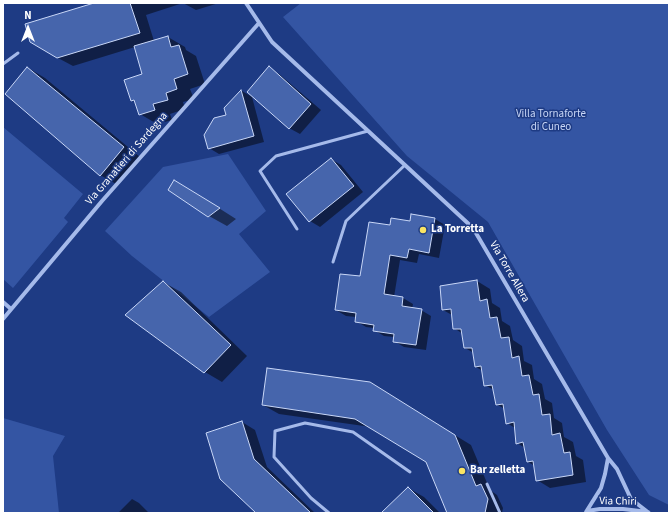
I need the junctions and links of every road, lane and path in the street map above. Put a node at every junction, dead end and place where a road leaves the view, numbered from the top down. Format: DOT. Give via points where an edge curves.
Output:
graph roads {
  1 [pos="246,3"];
  2 [pos="259,23"];
  3 [pos="18,54"];
  4 [pos="3,64"];
  5 [pos="368,131"];
  6 [pos="405,165"];
  7 [pos="297,229"];
  8 [pos="334,262"];
  9 [pos="3,302"];
  10 [pos="11,308"];
  11 [pos="3,319"];
  12 [pos="608,458"];
  13 [pos="410,472"];
  14 [pos="488,484"];
  15 [pos="586,512"];
  16 [pos="329,513"];
  17 [pos="500,513"];
  18 [pos="649,513"];
  1 -- 2 [label="street, Via Torre Allera"];
  2 -- 5 [label="street, Via Torre Allera" via="272,42"];
  2 -- 10 [label="street, Via Granatieri di Sardegna"];
  3 -- 4 [label="lane"];
  5 -- 6 [label="street, Via Torre Allera"];
  5 -- 7 [label="lane" via="276,156 260,171"];
  6 -- 8 [label="lane" via="346,221"];
  6 -- 12 [label="street, Via Torre Allera" via="473,228"];
  9 -- 10 [label="street"];
  10 -- 11 [label="street, Via Granatieri di Sardegna"];
  12 -- 15 [label="street, Via Chiri" via="601,488"];
  12 -- 18 [label="street, Via Torre Allera" via="617,469 631,499"];
  13 -- 16 [label="lane" via="353,432 305,423 275,431 274,457 311,498"];
  14 -- 17 [label="lane"];
  15 -- 18 [label="street, Via Chiri" via="623,509"];
}
